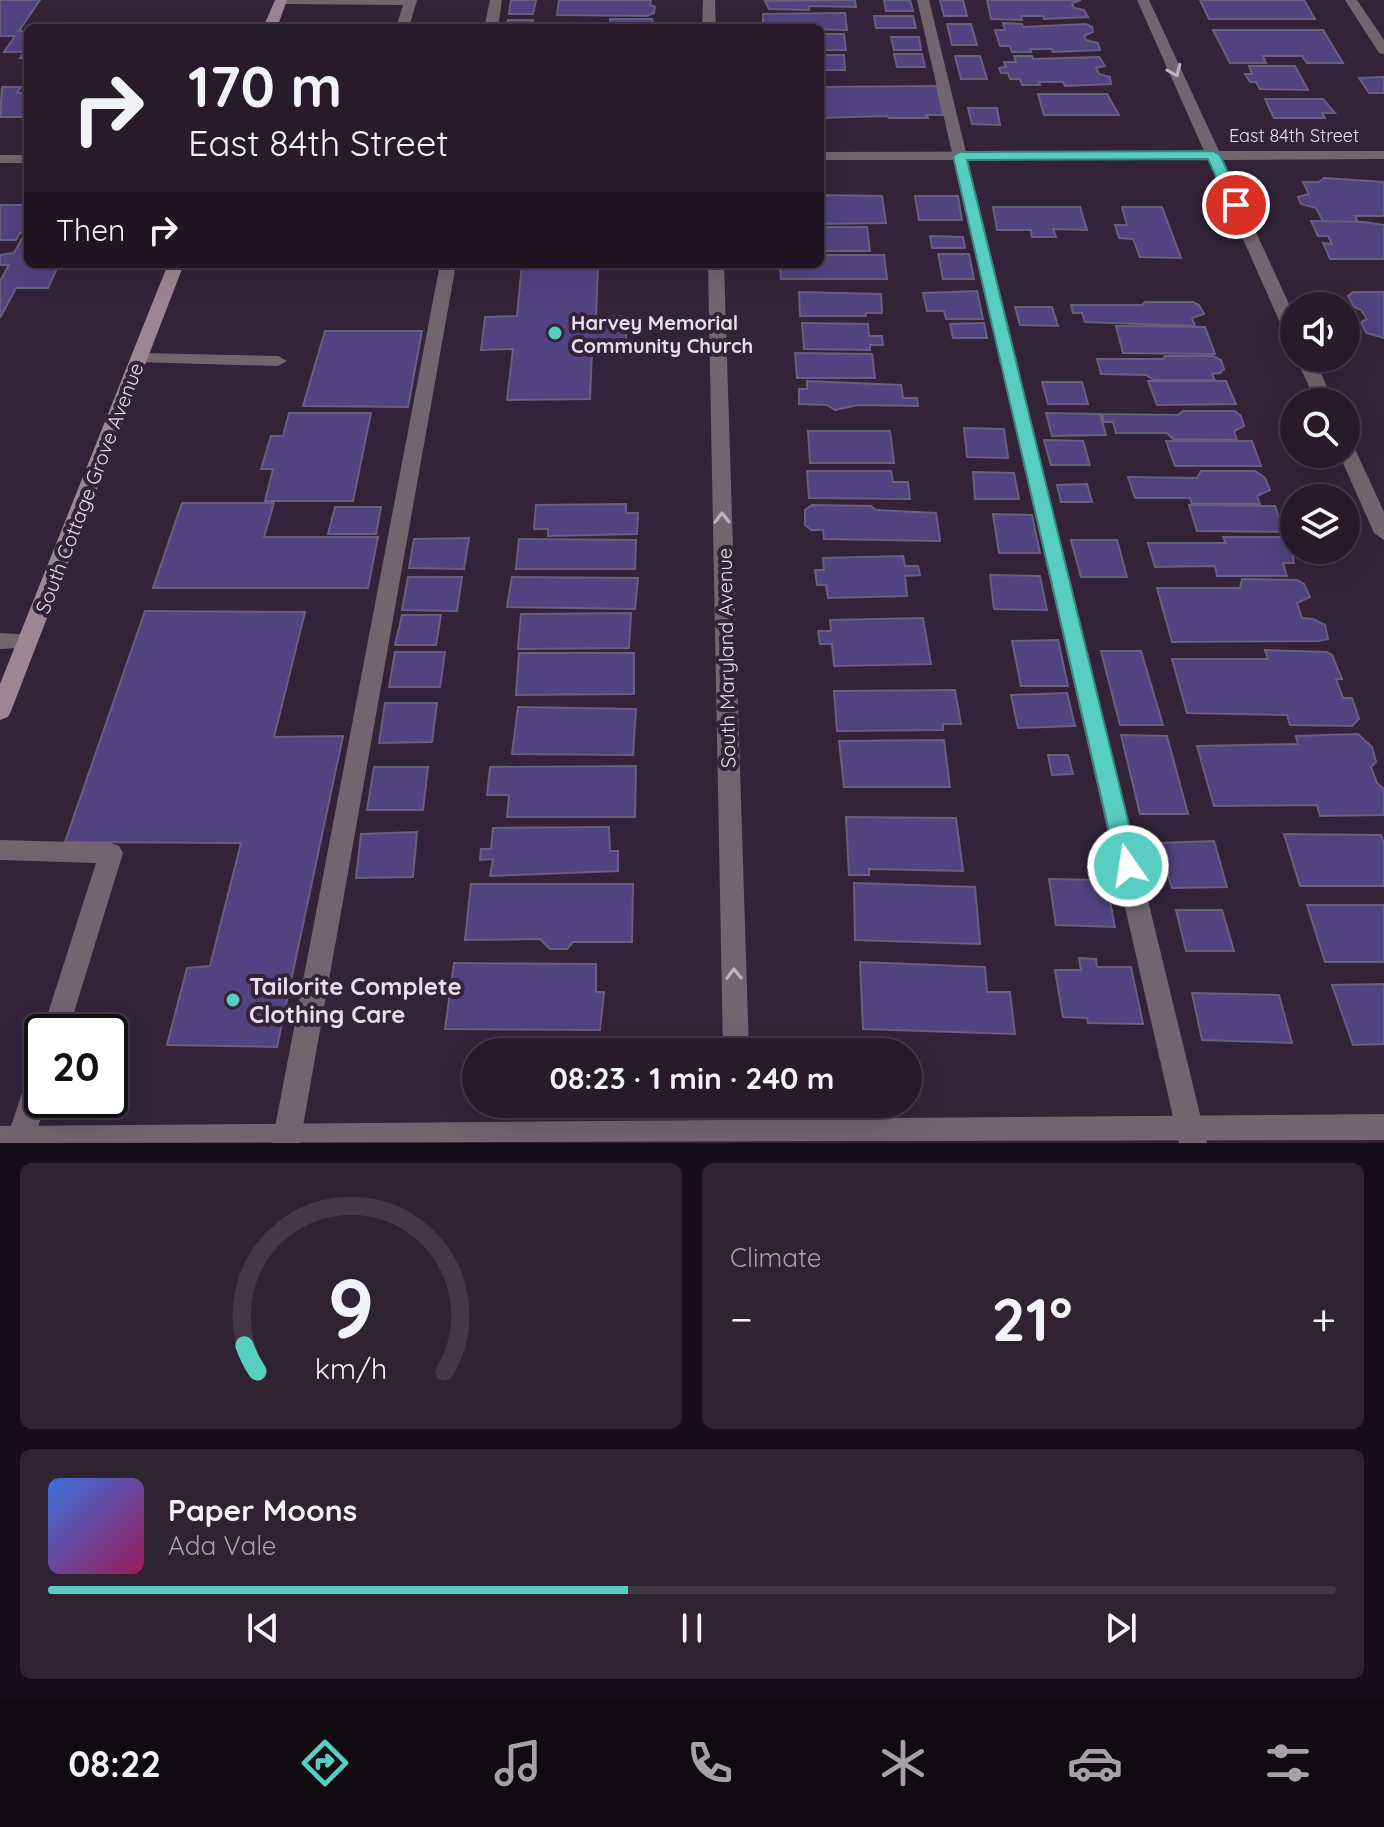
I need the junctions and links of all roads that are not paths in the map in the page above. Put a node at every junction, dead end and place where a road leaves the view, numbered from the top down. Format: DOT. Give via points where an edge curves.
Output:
graph roads {
  1 [pos="281,0"];
  2 [pos="496,0"];
  3 [pos="709,0"];
  4 [pos="923,0"];
  5 [pos="1143,0"];
  6 [pos="1351,0"];
  7 [pos="272,24"];
  8 [pos="403,24"];
  9 [pos="492,24"];
  10 [pos="709,24"];
  11 [pos="1384,50"];
  12 [pos="1213,155"];
  13 [pos="1384,155"];
  14 [pos="824,156"];
  15 [pos="960,156"];
  16 [pos="0,159"];
  17 [pos="24,159"];
  18 [pos="174,268"];
  19 [pos="447,268"];
  20 [pos="716,268"];
  21 [pos="1280,303"];
  22 [pos="140,358"];
  23 [pos="278,361"];
  24 [pos="1355,468"];
  25 [pos="1384,533"];
  26 [pos="0,641"];
  27 [pos="28,641"];
  28 [pos="0,711"];
  29 [pos="0,850"];
  30 [pos="61,1014"];
  31 [pos="736,1038"];
  32 [pos="24,1109"];
  33 [pos="737,1118"];
  34 [pos="1384,1127"];
  35 [pos="1192,1136"];
  36 [pos="10,1138"];
  37 [pos="738,1138"];
  38 [pos="287,1140"];
  1 -- 7 [label="main road"];
  1 -- 8 [label="street" via="411,1"];
  2 -- 9 [label="street"];
  3 -- 10 [label="street"];
  4 -- 15 [label="street"];
  5 -- 12 [label="street, one-way"];
  6 -- 11 [label="street"];
  12 -- 13 [label="street, East 84th Street"];
  12 -- 15 [label="street, East 84th Street"];
  12 -- 21 [label="street"];
  14 -- 15 [label="street, East 84th Street"];
  15 -- 35 [label="street"];
  16 -- 17 [label="street"];
  18 -- 22 [label="main road, South Cottage Grove Avenue"];
  19 -- 38 [label="street"];
  31 -- 20 [label="street, South Maryland Avenue, one-way"];
  22 -- 23 [label="street"];
  22 -- 27 [label="main road, South Cottage Grove Avenue"];
  24 -- 25 [label="street"];
  26 -- 27 [label="street"];
  27 -- 28 [label="main road, South Cottage Grove Avenue"];
  29 -- 30 [label="street" via="111,853"];
  32 -- 36 [label="street"];
  33 -- 37 [label="street"];
  34 -- 35 [label="street"];
  35 -- 37 [label="street"];
  36 -- 38 [label="street"];
  37 -- 38 [label="street"];
}
